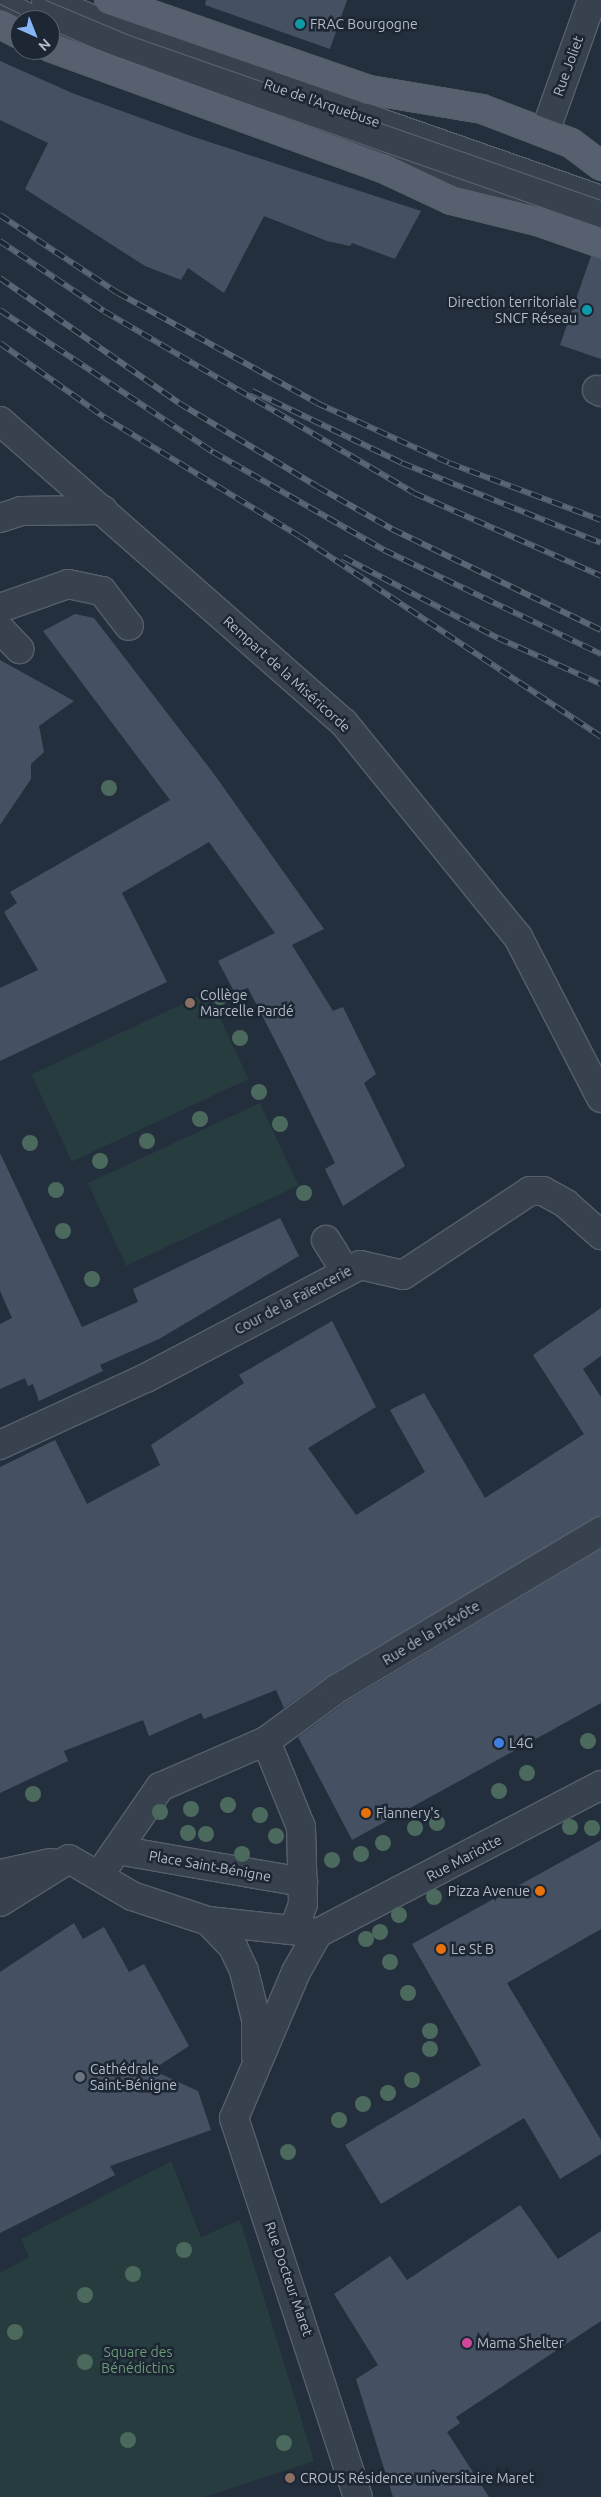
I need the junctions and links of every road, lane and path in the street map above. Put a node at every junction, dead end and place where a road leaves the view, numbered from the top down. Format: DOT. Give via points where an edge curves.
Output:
graph roads {
  1 [pos="46,0"];
  2 [pos="109,0"];
  3 [pos="592,0"];
  4 [pos="0,4"];
  5 [pos="12,10"];
  6 [pos="60,32"];
  7 [pos="60,51"];
  8 [pos="545,132"];
  9 [pos="601,166"];
  10 [pos="601,200"];
  11 [pos="601,228"];
  12 [pos="601,243"];
  13 [pos="3,428"];
  14 [pos="103,510"];
  15 [pos="0,518"];
  16 [pos="0,608"];
  17 [pos="129,626"];
  18 [pos="0,629"];
  19 [pos="19,649"];
  20 [pos="601,1098"];
  21 [pos="601,1235"];
  22 [pos="326,1240"];
  23 [pos="346,1272"];
  24 [pos="0,1445"];
  25 [pos="601,1531"];
  26 [pos="266,1741"];
  27 [pos="601,1785"];
  28 [pos="117,1850"];
  29 [pos="69,1859"];
  30 [pos="0,1874"];
  31 [pos="100,1874"];
  32 [pos="303,1882"];
  33 [pos="0,1902"];
  34 [pos="208,1921"];
  35 [pos="313,1930"];
  36 [pos="256,2064"];
  37 [pos="358,2497"];
  1 -- 10 [label="street, Rue de l'Arquebuse" via="129,35"];
  2 -- 8 [label="main road, Rue de l'Arquebuse" via="369,90 482,109"];
  3 -- 8 [label="street, Rue Joliet"];
  4 -- 5 [label="street"];
  6 -- 11 [label="street, Rue de l'Arquebuse" via="117,58"];
  7 -- 12 [label="main road" via="383,168 451,200 537,220"];
  8 -- 9 [label="main road, Rue de l'Arquebuse" via="571,143"];
  13 -- 14 [label="street, Rempart de la Miséricorde"];
  14 -- 15 [label="street" via="21,511"];
  14 -- 20 [label="street, Rempart de la Miséricorde" via="344,723 518,937"];
  16 -- 17 [label="street" via="68,584 102,591"];
  18 -- 19 [label="street"];
  21 -- 23 [label="street, Cour de la Faïencerie" via="566,1204 543,1191 530,1191 403,1275 360,1265"];
  22 -- 23 [label="street"];
  23 -- 24 [label="street, Cour de la Faïencerie" via="146,1378"];
  25 -- 26 [label="street, Rue de la Prévôte" via="338,1688"];
  26 -- 28 [label="street" via="160,1787"];
  26 -- 32 [label="street" via="301,1827"];
  27 -- 35 [label="street, Rue Mariotte"];
  28 -- 31 [label="street"];
  28 -- 32 [label="street, Place Saint-Bénigne"];
  29 -- 30 [label="street"];
  29 -- 31 [label="street"];
  29 -- 33 [label="street"];
  31 -- 34 [label="street" via="132,1896"];
  32 -- 35 [label="street" via="303,1904"];
  34 -- 35 [label="street"];
  34 -- 36 [label="street, Rue Docteur Maret" via="232,1947 244,1971 256,2019"];
  35 -- 36 [label="street, Rue Docteur Maret"];
  36 -- 37 [label="street, Rue Docteur Maret" via="234,2118"];
}
